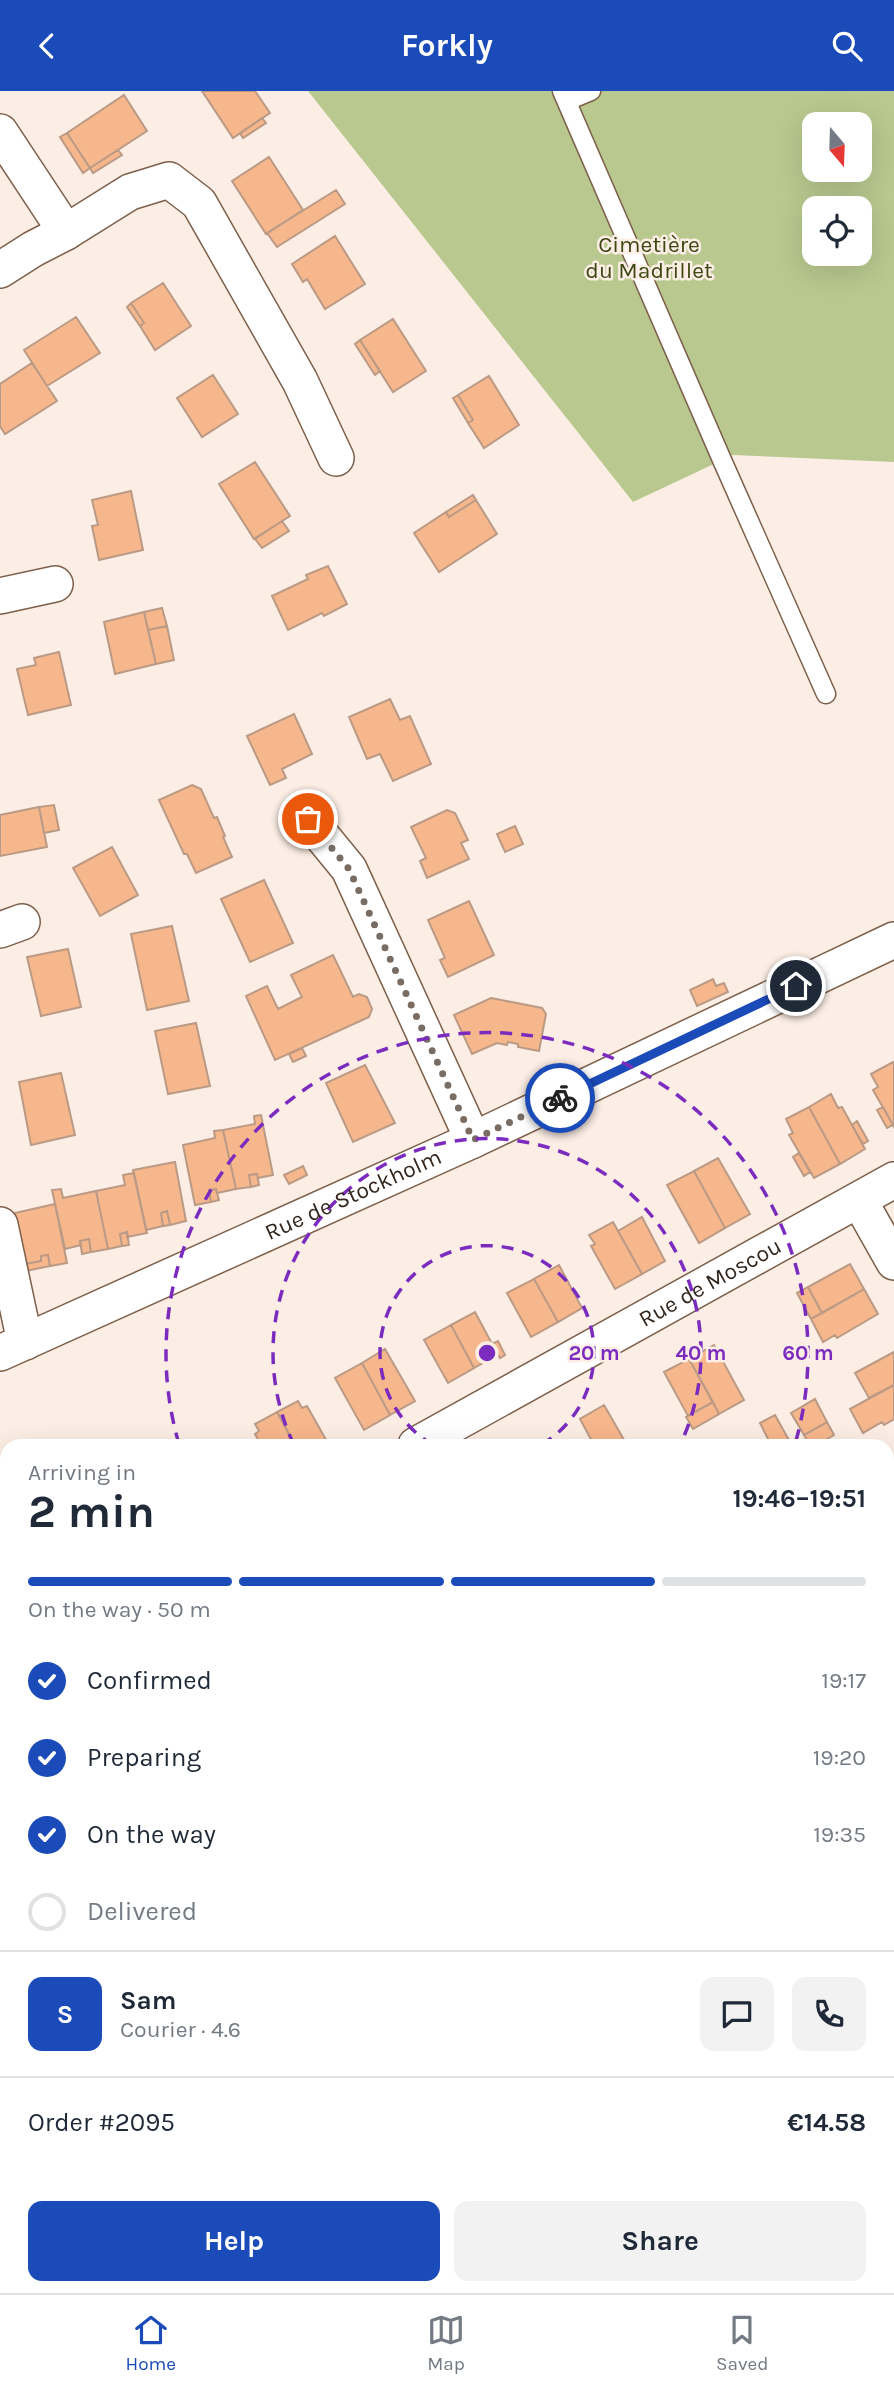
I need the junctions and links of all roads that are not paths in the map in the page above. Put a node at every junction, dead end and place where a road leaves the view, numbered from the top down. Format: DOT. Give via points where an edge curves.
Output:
graph roads {
  1 [pos="591,91"];
  2 [pos="564,96"];
  3 [pos="0,132"];
  4 [pos="66,232"];
  5 [pos="0,270"];
  6 [pos="336,458"];
  7 [pos="55,584"];
  8 [pos="0,596"];
  9 [pos="826,694"];
  10 [pos="308,819"];
  11 [pos="894,940"];
  12 [pos="473,1140"];
  13 [pos="894,1181"];
  14 [pos="859,1200"];
  15 [pos="0,1225"];
  16 [pos="894,1262"];
  17 [pos="12,1347"];
  18 [pos="427,1439"];
  1 -- 2 [label="lane"];
  2 -- 9 [label="lane"];
  3 -- 4 [label="street"];
  4 -- 5 [label="street"];
  4 -- 6 [label="street" via="131,193 169,180 200,203 300,381"];
  7 -- 8 [label="street"];
  10 -- 12 [label="street" via="349,869"];
  11 -- 12 [label="street, Rue de Stockholm"];
  12 -- 17 [label="street, Rue de Stockholm"];
  13 -- 14 [label="street, Rue de Moscou"];
  14 -- 16 [label="street"];
  14 -- 18 [label="street, Rue de Moscou"];
  15 -- 17 [label="street"];
}
